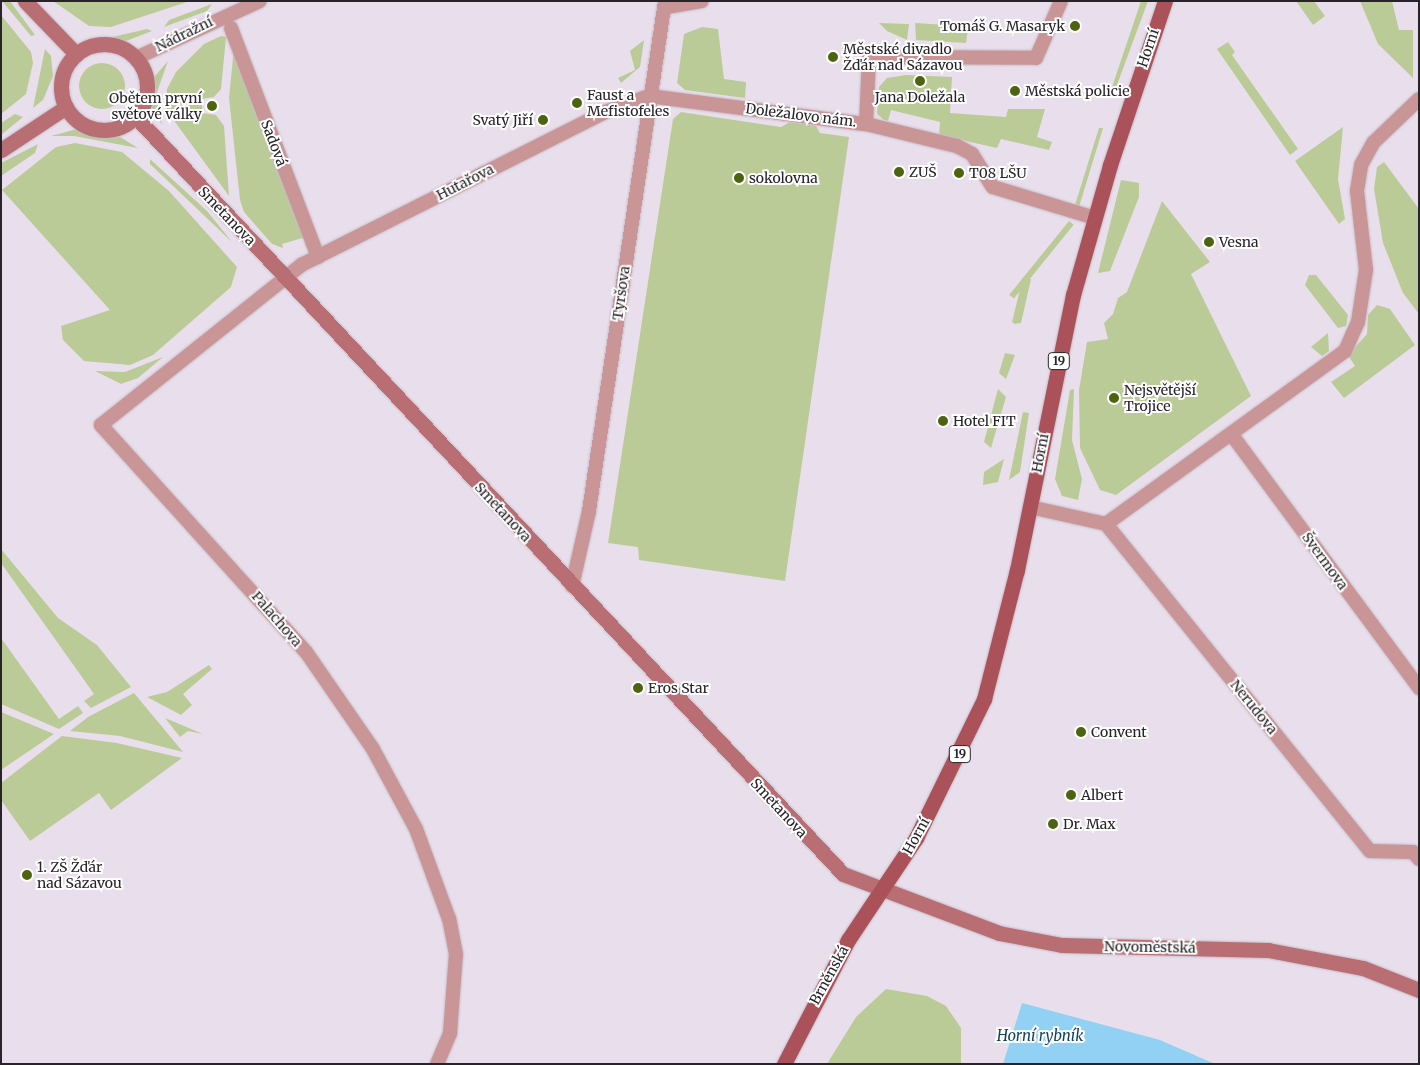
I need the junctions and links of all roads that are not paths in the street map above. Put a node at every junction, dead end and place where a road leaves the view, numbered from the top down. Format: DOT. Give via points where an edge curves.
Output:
graph roads {
  1 [pos="25,1"];
  2 [pos="260,1"];
  3 [pos="701,1"];
  4 [pos="1061,1"];
  5 [pos="1165,1"];
  6 [pos="666,4"];
  7 [pos="231,28"];
  8 [pos="76,54"];
  9 [pos="136,58"];
  10 [pos="649,96"];
  11 [pos="1419,99"];
  12 [pos="66,107"];
  13 [pos="135,116"];
  14 [pos="866,124"];
  15 [pos="1,150"];
  16 [pos="1095,218"];
  17 [pos="318,257"];
  18 [pos="284,277"];
  19 [pos="1232,435"];
  20 [pos="1030,506"];
  21 [pos="1106,524"];
  22 [pos="572,586"];
  23 [pos="1419,688"];
  24 [pos="1417,853"];
  25 [pos="884,891"];
  26 [pos="1419,990"];
  27 [pos="437,1064"];
  28 [pos="784,1064"];
  1 -- 8 [label="street"];
  2 -- 9 [label="street, Nádražní"];
  3 -- 6 [label="street"];
  4 -- 14 [label="street, Doležalovo nám." via="1036,58 869,57"];
  5 -- 16 [label="main road, Horní / 19"];
  6 -- 10 [label="street, Tyršova"];
  7 -- 17 [label="street, Sadová"];
  8 -- 9 [label="street" via="106,44"];
  8 -- 12 [label="street" via="63,75"];
  9 -- 13 [label="street" via="145,74 146,92"];
  10 -- 14 [label="street, Doležalovo nám."];
  10 -- 17 [label="street, Hutařova" via="605,112"];
  10 -- 22 [label="street, Tyršova" via="589,511"];
  11 -- 19 [label="street" via="1374,142 1362,165 1357,191 1366,270 1358,322 1345,351"];
  12 -- 13 [label="street" via="76,119 98,129 122,126"];
  12 -- 15 [label="street"];
  13 -- 18 [label="street, Smetanova"];
  14 -- 16 [label="street" via="957,146 972,154 993,187"];
  16 -- 20 [label="main road, Horní / 19" via="1073,295"];
  17 -- 18 [label="street, Hutařova"];
  18 -- 22 [label="street, Smetanova"];
  18 -- 27 [label="street, Palachova" via="101,424 306,652 373,749 416,829 449,918 456,954 450,1033"];
  19 -- 21 [label="street"];
  19 -- 23 [label="street, Švermova"];
  20 -- 21 [label="street"];
  20 -- 25 [label="main road, Horní / 19" via="984,699 966,744"];
  21 -- 24 [label="street, Nerudova" via="1370,851"];
  22 -- 25 [label="street, Smetanova" via="832,866"];
  25 -- 26 [label="street, Novoměstská" via="999,933 1062,945 1268,950 1363,968"];
  25 -- 28 [label="main road, Brněnská / 19" via="827,977"];
}
